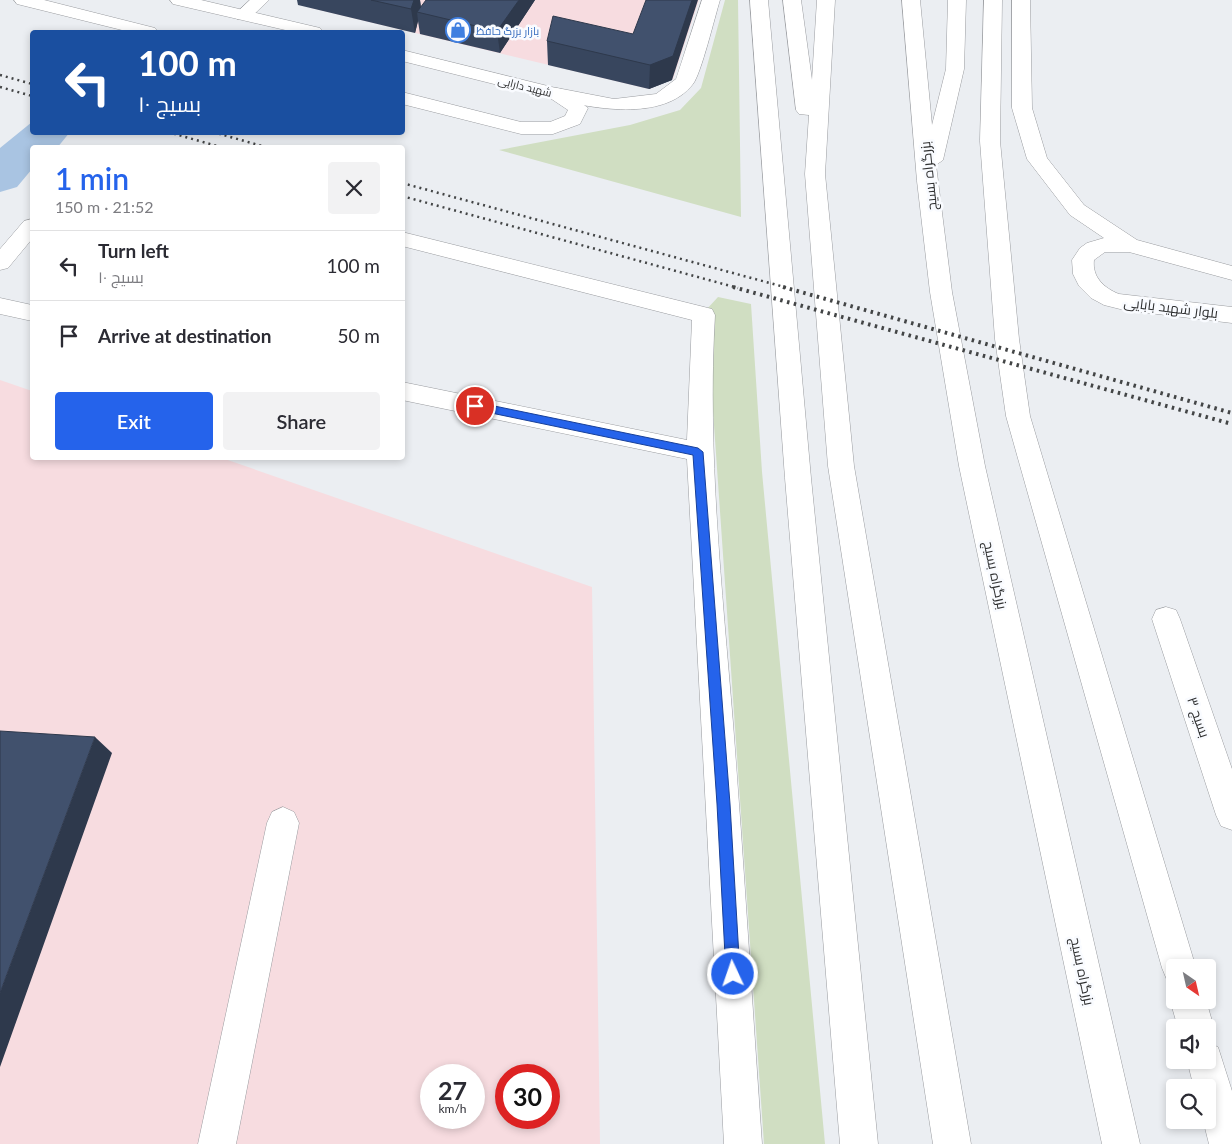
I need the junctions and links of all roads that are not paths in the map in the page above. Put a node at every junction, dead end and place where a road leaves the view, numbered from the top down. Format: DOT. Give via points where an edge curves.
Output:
graph roads {
  1 [pos="23,0"];
  2 [pos="179,0"];
  3 [pos="260,0"];
  4 [pos="711,0"];
  5 [pos="759,0"];
  6 [pos="792,0"];
  7 [pos="826,0"];
  8 [pos="911,0"];
  9 [pos="957,0"];
  10 [pos="993,0"];
  11 [pos="1020,0"];
  12 [pos="243,15"];
  13 [pos="141,30"];
  14 [pos="306,30"];
  15 [pos="405,56"];
  16 [pos="557,94"];
  17 [pos="405,99"];
  18 [pos="814,174"];
  19 [pos="928,181"];
  20 [pos="30,228"];
  21 [pos="405,240"];
  22 [pos="1130,245"];
  23 [pos="0,263"];
  24 [pos="1232,273"];
  25 [pos="0,306"];
  26 [pos="30,313"];
  27 [pos="1232,315"];
  28 [pos="405,392"];
  29 [pos="698,452"];
  30 [pos="1166,620"];
  31 [pos="1232,815"];
  32 [pos="282,824"];
  33 [pos="1176,959"];
  34 [pos="1207,1069"];
  35 [pos="217,1144"];
  36 [pos="743,1144"];
  37 [pos="859,1144"];
  38 [pos="952,1144"];
  39 [pos="1121,1144"];
  40 [pos="1228,1144"];
  1 -- 13 [label="main road"];
  2 -- 12 [label="main road"];
  3 -- 12 [label="main road"];
  4 -- 16 [label="main road" via="685,82 661,99 614,105"];
  5 -- 37 [label="main road" via="798,478"];
  6 -- 18 [label="main road"];
  7 -- 18 [label="main road"];
  8 -- 19 [label="main road, بزرگراه بسیج"];
  9 -- 19 [label="main road" via="955,69"];
  10 -- 33 [label="main road" via="990,141 1007,339 1018,416"];
  11 -- 22 [label="main road" via="1022,108 1037,159 1077,210"];
  12 -- 14 [label="main road"];
  15 -- 16 [label="main road, شهید دارایی"];
  16 -- 17 [label="main road, شهید دارایی" via="578,108 573,120 553,128 521,128"];
  18 -- 38 [label="main road" via="841,466"];
  19 -- 39 [label="main road, بزرگراه بسیج" via="941,292 972,466"];
  20 -- 23 [label="main road"];
  21 -- 29 [label="main road" via="704,315"];
  22 -- 24 [label="main road, بلوار شهید بابایی"];
  22 -- 27 [label="main road, بلوار شهید بابایی" via="1097,247 1086,254 1081,264 1083,275 1092,287 1107,297 1124,302"];
  25 -- 26 [label="main road"];
  28 -- 29 [label="main road"];
  29 -- 36 [label="main road" via="723,794"];
  30 -- 31 [label="main road, بسیج ۳"];
  32 -- 35 [label="main road"];
  34 -- 40 [label="main road"];
}
